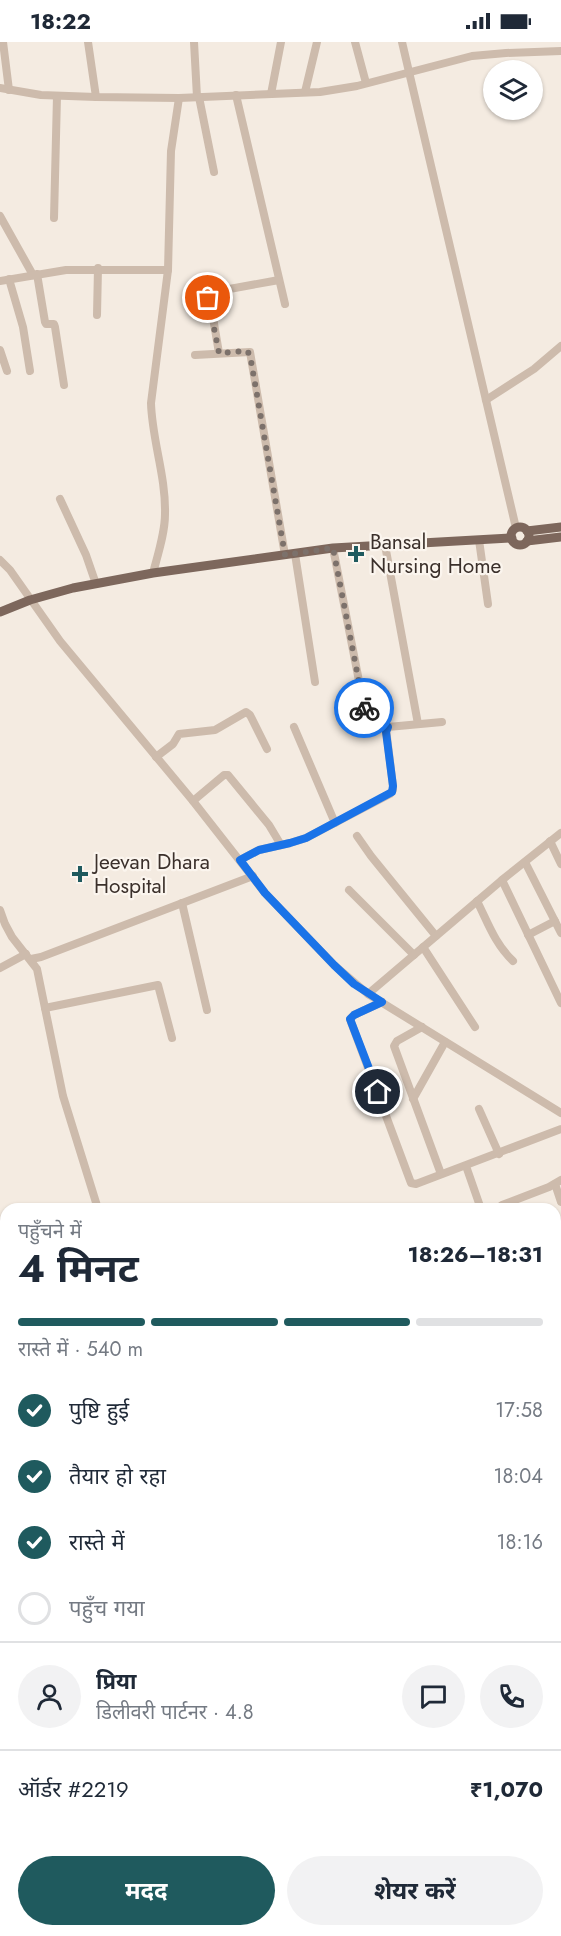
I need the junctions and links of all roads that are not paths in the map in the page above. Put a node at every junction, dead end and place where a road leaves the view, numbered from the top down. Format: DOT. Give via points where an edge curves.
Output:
graph roads {
  1 [pos="3,42"];
  2 [pos="88,42"];
  3 [pos="194,42"];
  4 [pos="281,42"];
  5 [pos="317,42"];
  6 [pos="356,42"];
  7 [pos="402,42"];
  8 [pos="561,51"];
  9 [pos="409,72"];
  10 [pos="366,83"];
  11 [pos="0,88"];
  12 [pos="9,90"];
  13 [pos="305,92"];
  14 [pos="271,94"];
  15 [pos="236,95"];
  16 [pos="57,96"];
  17 [pos="96,97"];
  18 [pos="198,97"];
  19 [pos="179,98"];
  20 [pos="214,172"];
  21 [pos="0,216"];
  22 [pos="54,218"];
  23 [pos="98,268"];
  24 [pos="168,270"];
  25 [pos="35,274"];
  26 [pos="4,280"];
  27 [pos="279,280"];
  28 [pos="285,304"];
  29 [pos="97,315"];
  30 [pos="561,346"];
  31 [pos="0,350"];
  32 [pos="219,353"];
  33 [pos="195,355"];
  34 [pos="8,371"];
  35 [pos="30,371"];
  36 [pos="64,385"];
  37 [pos="486,400"];
  38 [pos="60,499"];
  39 [pos="561,527"];
  40 [pos="514,533"];
  41 [pos="527,536"];
  42 [pos="561,537"];
  43 [pos="479,540"];
  44 [pos="385,545"];
  45 [pos="333,548"];
  46 [pos="290,555"];
  47 [pos="0,560"];
  48 [pos="153,573"];
  49 [pos="96,584"];
  50 [pos="30,600"];
  51 [pos="488,604"];
  52 [pos="0,612"];
  53 [pos="315,682"];
  54 [pos="442,722"];
  55 [pos="418,724"];
  56 [pos="294,727"];
  57 [pos="388,727"];
  58 [pos="267,749"];
  59 [pos="156,758"];
  60 [pos="193,801"];
  61 [pos="335,823"];
  62 [pos="561,833"];
  63 [pos="357,836"];
  64 [pos="550,842"];
  65 [pos="281,845"];
  66 [pos="240,860"];
  67 [pos="525,861"];
  68 [pos="561,864"];
  69 [pos="253,876"];
  70 [pos="502,880"];
  71 [pos="349,890"];
  72 [pos="477,901"];
  73 [pos="182,903"];
  74 [pos="0,910"];
  75 [pos="555,921"];
  76 [pos="561,933"];
  77 [pos="528,935"];
  78 [pos="436,936"];
  79 [pos="423,947"];
  80 [pos="414,955"];
  81 [pos="29,956"];
  82 [pos="513,961"];
  83 [pos="0,968"];
  84 [pos="368,994"];
  85 [pos="382,1002"];
  86 [pos="561,1003"];
  87 [pos="45,1008"];
  88 [pos="207,1010"];
  89 [pos="475,1026"];
  90 [pos="422,1028"];
  91 [pos="172,1038"];
  92 [pos="445,1042"];
  93 [pos="413,1099"];
  94 [pos="479,1109"];
  95 [pos="561,1113"];
  96 [pos="561,1129"];
  97 [pos="500,1154"];
  98 [pos="466,1166"];
  99 [pos="441,1174"];
  100 [pos="558,1182"];
  101 [pos="561,1202"];
  102 [pos="96,1203"];
  103 [pos="479,1203"];
  104 [pos="507,1203"];
  1 -- 12 [label="street"];
  2 -- 17 [label="street"];
  3 -- 18 [label="street"];
  4 -- 14 [label="street"];
  5 -- 13 [label="street"];
  6 -- 10 [label="street"];
  7 -- 9 [label="street"];
  8 -- 9 [label="street" via="472,56"];
  9 -- 10 [label="street"];
  9 -- 37 [label="street"];
  10 -- 13 [label="street"];
  11 -- 12 [label="street"];
  12 -- 16 [label="street"];
  13 -- 14 [label="street"];
  14 -- 15 [label="street"];
  15 -- 18 [label="street"];
  15 -- 27 [label="street"];
  16 -- 17 [label="street"];
  16 -- 22 [label="street"];
  17 -- 19 [label="street"];
  18 -- 19 [label="street"];
  18 -- 20 [label="street"];
  19 -- 24 [label="street" via="171,151"];
  21 -- 25 [label="street"];
  23 -- 24 [label="street"];
  23 -- 25 [label="street"];
  23 -- 29 [label="street"];
  24 -- 48 [label="street" via="151,402 165,516"];
  25 -- 26 [label="street"];
  25 -- 36 [label="street" via="45,323 55,327"];
  26 -- 35 [label="street" via="22,327"];
  27 -- 28 [label="street"];
  27 -- 32 [label="street" via="208,294"];
  30 -- 37 [label="street"];
  31 -- 34 [label="street"];
  32 -- 33 [label="street"];
  32 -- 46 [label="street" via="250,352"];
  37 -- 40 [label="street"];
  38 -- 49 [label="street"];
  39 -- 41 [label="main road"];
  40 -- 41 [label="main road" via="521,527"];
  40 -- 41 [label="main road" via="514,542 518,544 523,544"];
  40 -- 43 [label="main road"];
  41 -- 42 [label="main road"];
  43 -- 44 [label="main road"];
  43 -- 51 [label="street"];
  44 -- 45 [label="main road"];
  44 -- 55 [label="street"];
  45 -- 46 [label="main road"];
  45 -- 57 [label="street" via="368,728"];
  46 -- 48 [label="main road"];
  46 -- 53 [label="street"];
  47 -- 50 [label="street"];
  48 -- 49 [label="main road"];
  49 -- 50 [label="main road"];
  50 -- 52 [label="main road"];
  50 -- 59 [label="street"];
  54 -- 55 [label="street"];
  55 -- 57 [label="street"];
  56 -- 61 [label="street"];
  57 -- 61 [label="street" via="393,790"];
  58 -- 59 [label="street" via="246,712 215,730 179,734"];
  59 -- 60 [label="street"];
  60 -- 65 [label="street" via="228,775"];
  60 -- 66 [label="street"];
  61 -- 65 [label="street"];
  62 -- 64 [label="street"];
  63 -- 78 [label="street"];
  64 -- 67 [label="street"];
  64 -- 68 [label="street"];
  65 -- 66 [label="street"];
  66 -- 69 [label="street"];
  67 -- 70 [label="street"];
  67 -- 75 [label="street"];
  69 -- 73 [label="street"];
  69 -- 84 [label="street" via="326,957"];
  70 -- 72 [label="street"];
  70 -- 77 [label="street"];
  71 -- 80 [label="street"];
  72 -- 78 [label="street"];
  72 -- 82 [label="street" via="496,942"];
  73 -- 81 [label="street" via="41,957"];
  73 -- 88 [label="street"];
  74 -- 81 [label="street" via="9,930"];
  75 -- 76 [label="street"];
  75 -- 77 [label="street"];
  77 -- 86 [label="street"];
  78 -- 79 [label="street"];
  79 -- 80 [label="street"];
  79 -- 89 [label="street"];
  80 -- 84 [label="street"];
  81 -- 83 [label="street"];
  81 -- 87 [label="street" via="37,969"];
  84 -- 85 [label="street"];
  85 -- 90 [label="street"];
  85 -- 99 [label="street" via="354,1015 351,1022 410,1182 417,1184"];
  87 -- 91 [label="street" via="158,985"];
  87 -- 102 [label="street" via="63,1096"];
  90 -- 92 [label="street"];
  90 -- 93 [label="street" via="397,1041 394,1047"];
  92 -- 93 [label="street"];
  92 -- 95 [label="street"];
  93 -- 99 [label="street"];
  94 -- 97 [label="street"];
  96 -- 97 [label="street"];
  97 -- 98 [label="street"];
  98 -- 99 [label="street"];
  98 -- 103 [label="street"];
  100 -- 101 [label="street"];
  100 -- 104 [label="street"];
}
